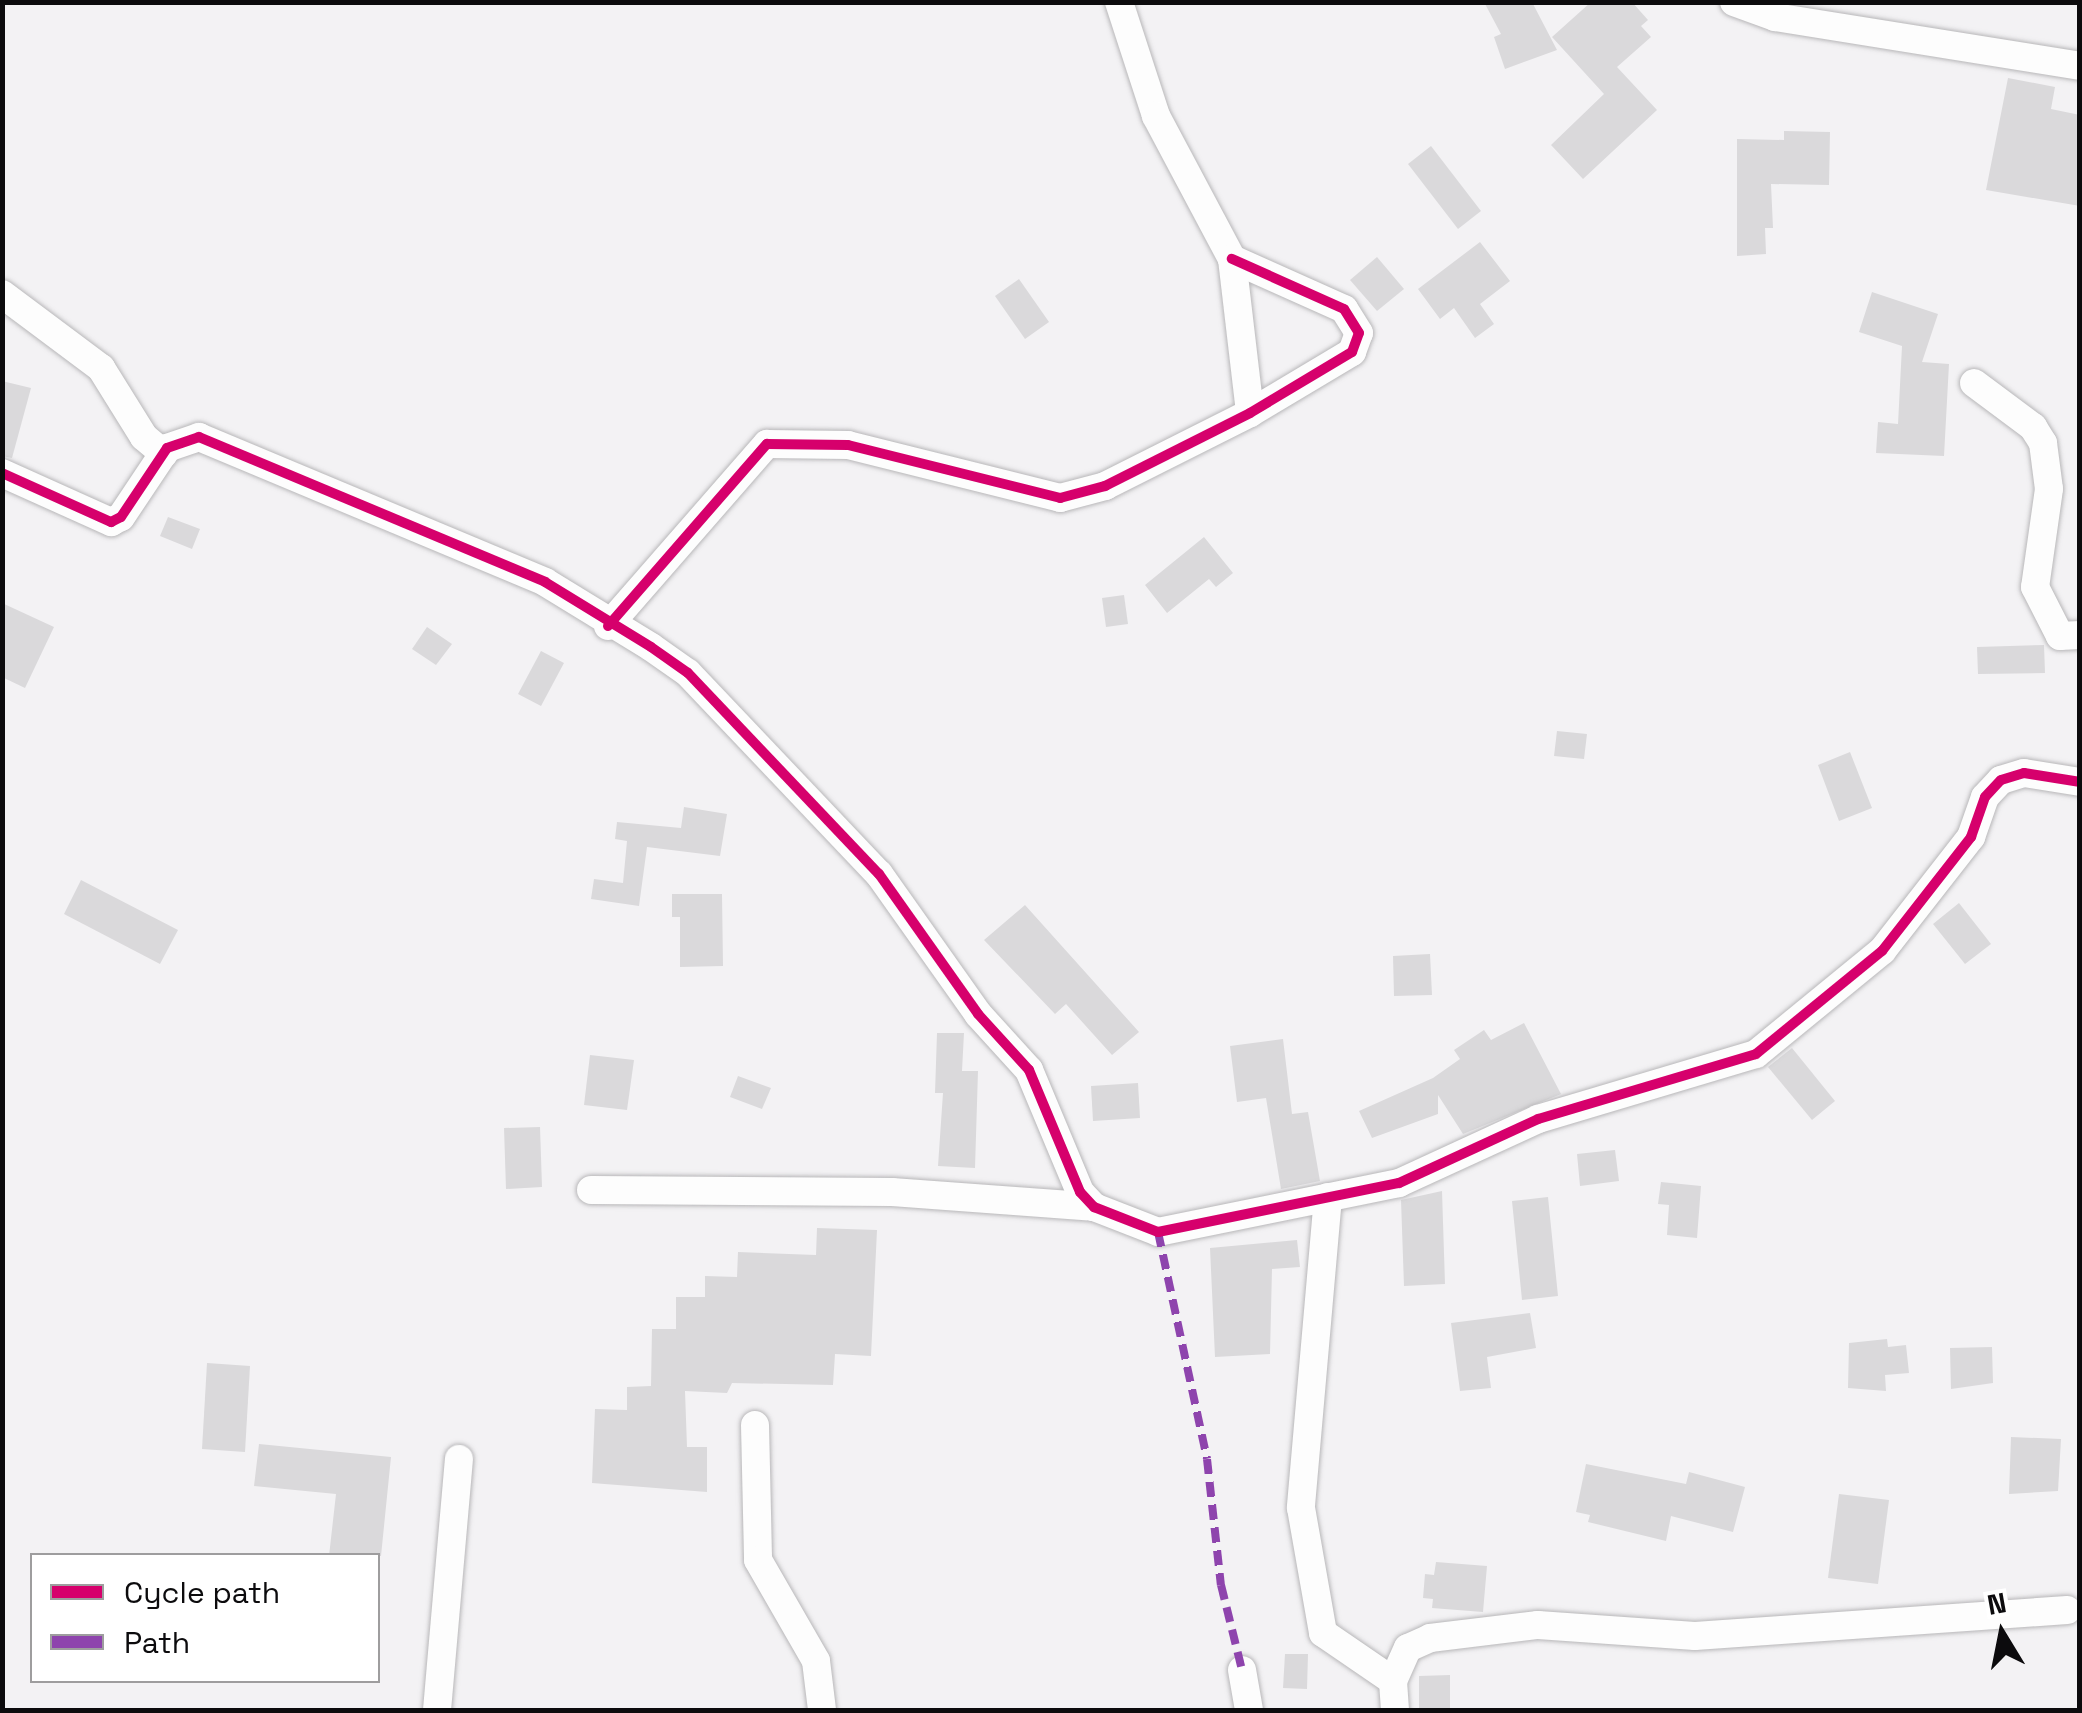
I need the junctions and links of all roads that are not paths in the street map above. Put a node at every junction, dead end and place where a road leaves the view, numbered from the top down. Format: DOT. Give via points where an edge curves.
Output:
graph roads {
  1 [pos="1120,2"];
  2 [pos="1734,2"];
  3 [pos="2080,66"];
  4 [pos="1232,258"];
  5 [pos="2,294"];
  6 [pos="1974,382"];
  7 [pos="1250,413"];
  8 [pos="164,454"];
  9 [pos="2,473"];
  10 [pos="608,626"];
  11 [pos="2080,635"];
  12 [pos="2080,782"];
  13 [pos="591,1190"];
  14 [pos="1328,1197"];
  15 [pos="1094,1206"];
  16 [pos="755,1425"];
  17 [pos="459,1459"];
  18 [pos="2067,1610"];
  19 [pos="1242,1670"];
  20 [pos="1393,1681"];
  21 [pos="437,1710"];
  22 [pos="822,1710"];
  23 [pos="1249,1710"];
  24 [pos="1395,1710"];
  1 -- 4 [label="street" via="1156,116"];
  2 -- 3 [label="street" via="1775,17"];
  4 -- 7 [label="street"];
  4 -- 7 [label="street" via="1344,309 1359,333 1352,352"];
  5 -- 8 [label="street" via="102,368 144,437"];
  6 -- 11 [label="street" via="2033,427 2043,443 2049,488 2036,587 2060,636"];
  7 -- 10 [label="street" via="1105,486 1060,498 848,445 766,444"];
  8 -- 9 [label="street" via="121,518 111,522"];
  8 -- 10 [label="street" via="182,440 218,444 544,582"];
  10 -- 15 [label="street" via="688,673 879,874 978,1014 1029,1070 1065,1146 1072,1177"];
  12 -- 14 [label="street" via="2024,773 2002,780 1985,798 1972,837 1882,951 1756,1054 1538,1119 1422,1176"];
  13 -- 15 [label="street" via="892,1192"];
  14 -- 15 [label="street" via="1158,1232"];
  14 -- 20 [label="street" via="1301,1508 1323,1633"];
  16 -- 22 [label="street" via="758,1560 816,1661"];
  17 -- 21 [label="street"];
  18 -- 20 [label="street" via="1658,1637 1538,1625 1488,1630 1408,1648"];
  19 -- 23 [label="street"];
  20 -- 24 [label="street"];
}
